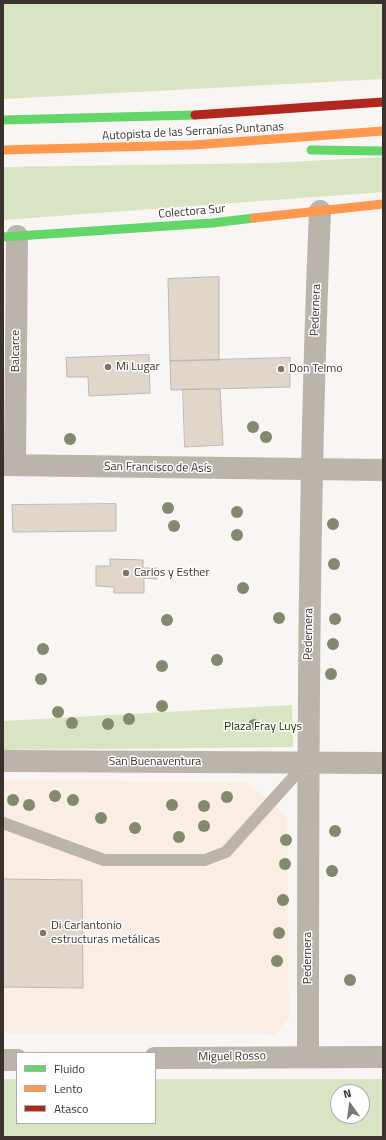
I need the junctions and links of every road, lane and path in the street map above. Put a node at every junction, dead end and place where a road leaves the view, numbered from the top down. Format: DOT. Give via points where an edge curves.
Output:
graph roads {
  1 [pos="383,102"];
  2 [pos="3,120"];
  3 [pos="383,131"];
  4 [pos="3,150"];
  5 [pos="66,150"];
  6 [pos="250,150"];
  7 [pos="305,150"];
  8 [pos="383,151"];
  9 [pos="383,204"];
  10 [pos="320,211"];
  11 [pos="10,236"];
  12 [pos="9,465"];
  13 [pos="312,470"];
  14 [pos="383,470"];
  15 [pos="3,761"];
  16 [pos="307,762"];
  17 [pos="383,763"];
  18 [pos="3,823"];
  19 [pos="308,1056"];
  20 [pos="383,1057"];
  21 [pos="156,1058"];
  22 [pos="3,1060"];
  23 [pos="16,1060"];
  1 -- 2 [label="main road, Autopista de las Serranías Puntanas" via="226,115"];
  3 -- 5 [label="main road, Autopista de las Serranías Puntanas" via="204,146"];
  4 -- 5 [label="main road, Autopista de las Serranías Puntanas"];
  5 -- 6 [label="main road"];
  7 -- 8 [label="main road"];
  9 -- 10 [label="main road, Colectora Sur"];
  10 -- 11 [label="main road, Colectora Sur" via="212,223"];
  10 -- 13 [label="street, Pedernera"];
  11 -- 12 [label="street, Balcarce"];
  12 -- 13 [label="street, San Francisco de Asís"];
  13 -- 14 [label="street, San Francisco de Asís"];
  13 -- 16 [label="street, Pedernera"];
  15 -- 16 [label="street, San Buenaventura"];
  16 -- 17 [label="street, San Buenaventura"];
  16 -- 18 [label="lane" via="226,852 205,860 104,860"];
  16 -- 19 [label="street, Pedernera"];
  19 -- 20 [label="street, Miguel Rosso"];
  19 -- 21 [label="street, Miguel Rosso"];
  22 -- 23 [label="street"];
}
